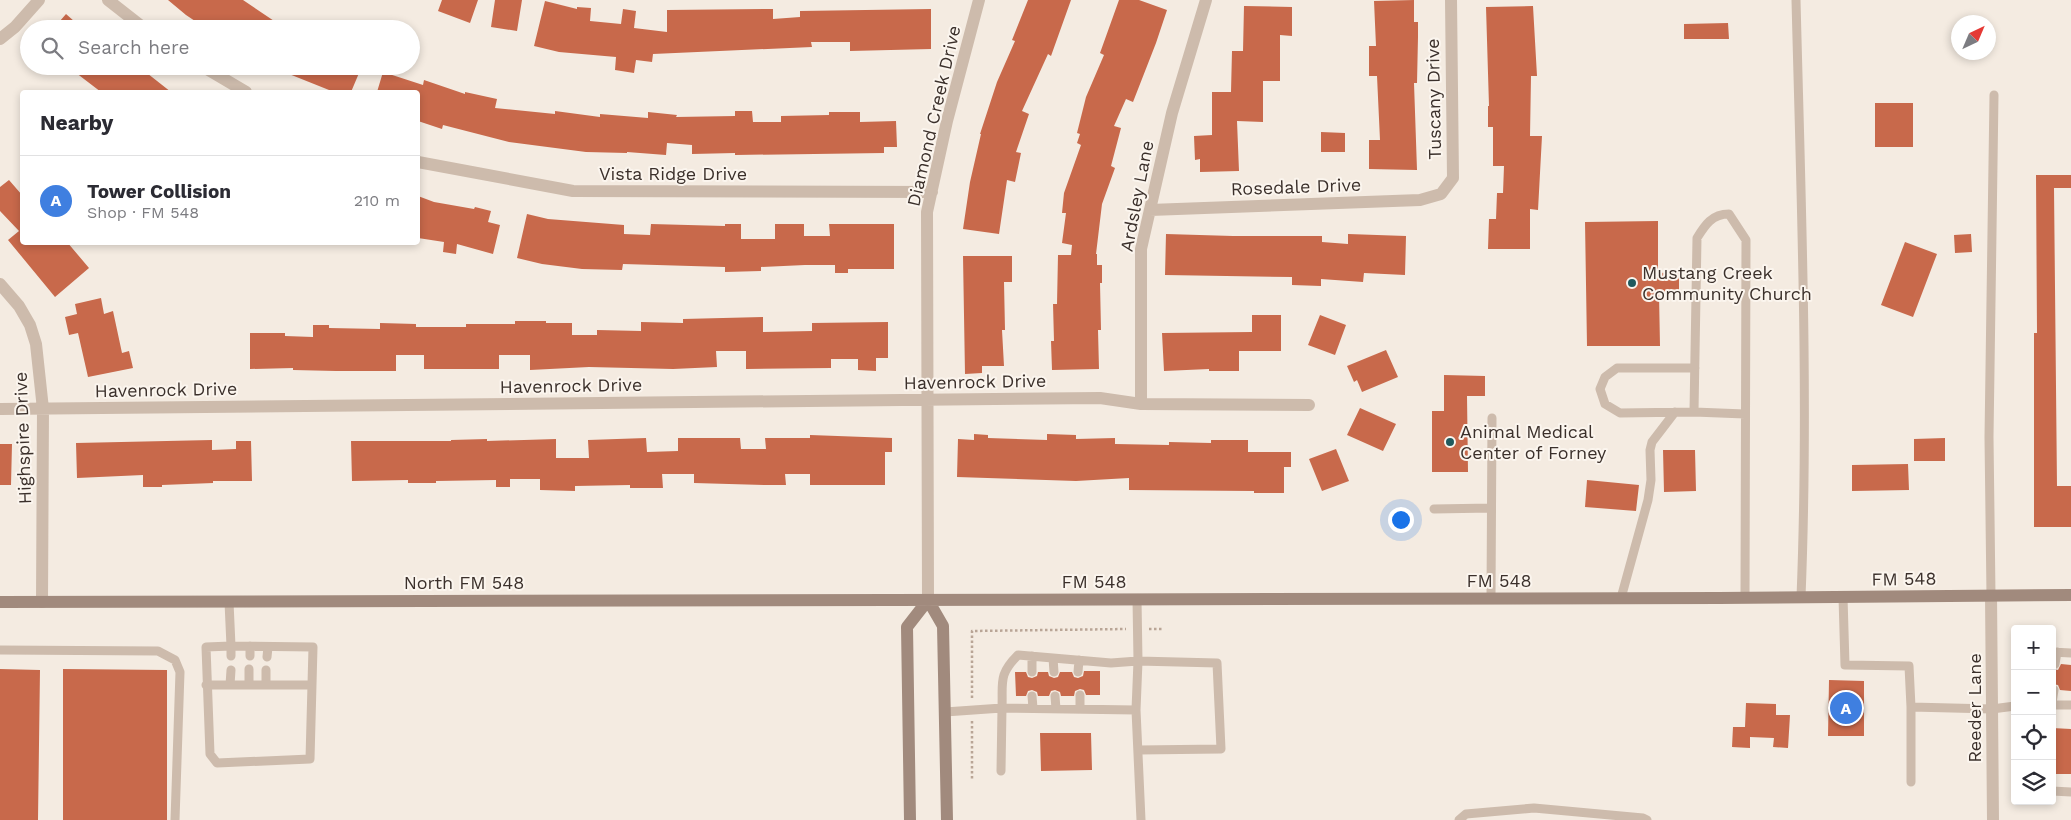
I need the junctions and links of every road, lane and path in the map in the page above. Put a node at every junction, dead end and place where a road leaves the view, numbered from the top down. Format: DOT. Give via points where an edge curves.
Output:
graph roads {
  1 [pos="40,0"];
  2 [pos="108,0"];
  3 [pos="980,0"];
  4 [pos="1206,0"];
  5 [pos="1451,0"];
  6 [pos="1796,0"];
  7 [pos="21,20"];
  8 [pos="134,20"];
  9 [pos="20,22"];
  10 [pos="0,39"];
  11 [pos="217,75"];
  12 [pos="243,90"];
  13 [pos="1994,95"];
  14 [pos="420,162"];
  15 [pos="932,192"];
  16 [pos="1441,194"];
  17 [pos="1150,210"];
  18 [pos="0,284"];
  19 [pos="1695,368"];
  20 [pos="928,400"];
  21 [pos="1141,404"];
  22 [pos="1309,405"];
  23 [pos="0,409"];
  24 [pos="43,409"];
  25 [pos="1675,412"];
  26 [pos="1694,412"];
  27 [pos="1746,414"];
  28 [pos="1492,418"];
  29 [pos="1491,508"];
  30 [pos="1434,509"];
  31 [pos="2071,595"];
  32 [pos="1991,596"];
  33 [pos="1801,597"];
  34 [pos="1491,598"];
  35 [pos="1621,598"];
  36 [pos="1745,598"];
  37 [pos="1843,598"];
  38 [pos="1138,599"];
  39 [pos="928,600"];
  40 [pos="0,602"];
  41 [pos="42,602"];
  42 [pos="229,602"];
  43 [pos="231,646"];
  44 [pos="250,646"];
  45 [pos="268,647"];
  46 [pos="0,650"];
  47 [pos="2056,652"];
  48 [pos="2071,653"];
  49 [pos="231,656"];
  50 [pos="250,656"];
  51 [pos="1032,656"];
  52 [pos="267,657"];
  53 [pos="1053,658"];
  54 [pos="1079,660"];
  55 [pos="1138,661"];
  56 [pos="249,669"];
  57 [pos="231,670"];
  58 [pos="266,670"];
  59 [pos="1032,672"];
  60 [pos="1054,672"];
  61 [pos="1078,672"];
  62 [pos="206,685"];
  63 [pos="230,685"];
  64 [pos="249,685"];
  65 [pos="266,685"];
  66 [pos="312,685"];
  67 [pos="1032,696"];
  68 [pos="1055,696"];
  69 [pos="1080,696"];
  70 [pos="2056,704"];
  71 [pos="2071,705"];
  72 [pos="1911,707"];
  73 [pos="2011,707"];
  74 [pos="1002,708"];
  75 [pos="1033,708"];
  76 [pos="1056,709"];
  77 [pos="1080,709"];
  78 [pos="1992,709"];
  79 [pos="1136,710"];
  80 [pos="944,712"];
  81 [pos="1139,750"];
  82 [pos="1001,771"];
  83 [pos="1911,782"];
  84 [pos="2056,791"];
  85 [pos="2071,792"];
  86 [pos="176,820"];
  87 [pos="910,820"];
  88 [pos="947,820"];
  89 [pos="1141,820"];
  90 [pos="1459,820"];
  91 [pos="1647,820"];
  92 [pos="1993,820"];
  1 -- 7 [label="street"];
  2 -- 8 [label="street"];
  3 -- 15 [label="street, Diamond Creek Drive" via="947,121"];
  4 -- 17 [label="street, Ardsley Lane" via="1172,113"];
  5 -- 16 [label="street, Tuscany Drive" via="1453,178"];
  6 -- 33 [label="lane" via="1804,486"];
  9 -- 10 [label="street"];
  11 -- 12 [label="street"];
  13 -- 32 [label="lane" via="1989,438"];
  14 -- 15 [label="street, Vista Ridge Drive" via="573,191"];
  15 -- 20 [label="street, Diamond Creek Drive" via="927,212"];
  16 -- 17 [label="street, Rosedale Drive" via="1420,200"];
  17 -- 21 [label="street, Ardsley Lane" via="1142,250"];
  18 -- 24 [label="street, Highspire Drive" via="30,325 36,344"];
  19 -- 25 [label="lane" via="1617,368 1605,376 1600,389 1604,404 1620,413"];
  19 -- 26 [label="lane"];
  19 -- 27 [label="lane" via="1697,238 1708,221 1721,214 1729,214 1746,240"];
  20 -- 21 [label="street, Havenrock Drive" via="1100,398"];
  20 -- 24 [label="street, Havenrock Drive"];
  20 -- 39 [label="street, Diamond Creek Drive"];
  21 -- 22 [label="street, Havenrock Drive"];
  23 -- 24 [label="street, Havenrock Drive"];
  24 -- 41 [label="street, Highspire Drive"];
  25 -- 26 [label="lane"];
  25 -- 35 [label="lane" via="1652,442 1652,480"];
  26 -- 27 [label="lane"];
  27 -- 36 [label="lane"];
  28 -- 29 [label="lane"];
  29 -- 30 [label="lane"];
  29 -- 34 [label="lane"];
  31 -- 32 [label="main road, FM 548 / FM 548"];
  32 -- 37 [label="main road, FM 548 / FM 548"];
  32 -- 78 [label="street, Reeder Lane"];
  33 -- 36 [label="main road, FM 548 / FM 548"];
  33 -- 37 [label="main road, FM 548 / FM 548"];
  34 -- 35 [label="main road, FM 548 / FM 548"];
  34 -- 38 [label="main road, FM 548 / FM 548"];
  35 -- 36 [label="main road, FM 548 / FM 548"];
  37 -- 72 [label="lane" via="1845,665 1909,666"];
  38 -- 39 [label="main road, FM 548 / FM 548"];
  38 -- 55 [label="lane"];
  39 -- 42 [label="main road, North FM 548 / FM 548"];
  39 -- 80 [label="main road" via="943,626"];
  39 -- 87 [label="main road" via="907,628"];
  40 -- 41 [label="main road, North FM 548 / FM 548"];
  41 -- 42 [label="main road, North FM 548 / FM 548"];
  42 -- 43 [label="lane"];
  43 -- 44 [label="lane"];
  43 -- 49 [label="lane"];
  43 -- 62 [label="lane" via="206,647"];
  44 -- 45 [label="lane"];
  44 -- 50 [label="lane"];
  45 -- 52 [label="lane"];
  45 -- 66 [label="lane" via="313,648"];
  46 -- 86 [label="lane" via="158,651 175,660 180,672"];
  47 -- 48 [label="lane"];
  51 -- 53 [label="lane"];
  51 -- 59 [label="lane"];
  51 -- 74 [label="lane" via="1018,655 1006,667"];
  53 -- 54 [label="lane"];
  53 -- 60 [label="lane"];
  54 -- 55 [label="lane"];
  54 -- 61 [label="lane"];
  55 -- 79 [label="lane"];
  55 -- 81 [label="lane" via="1217,663 1221,749"];
  56 -- 64 [label="lane"];
  57 -- 63 [label="lane"];
  58 -- 65 [label="lane"];
  62 -- 63 [label="lane"];
  62 -- 66 [label="lane" via="210,754 217,763 310,759"];
  63 -- 64 [label="lane"];
  64 -- 65 [label="lane"];
  65 -- 66 [label="lane"];
  67 -- 75 [label="lane"];
  68 -- 76 [label="lane"];
  69 -- 77 [label="lane"];
  70 -- 71 [label="lane"];
  72 -- 78 [label="lane"];
  72 -- 83 [label="lane"];
  73 -- 78 [label="lane"];
  74 -- 75 [label="lane"];
  74 -- 80 [label="lane"];
  74 -- 82 [label="lane"];
  75 -- 76 [label="lane"];
  76 -- 77 [label="lane"];
  77 -- 79 [label="lane"];
  78 -- 92 [label="street, Reeder Lane"];
  79 -- 81 [label="lane"];
  80 -- 88 [label="main road"];
  81 -- 89 [label="lane"];
  84 -- 85 [label="lane"];
  90 -- 91 [label="lane" via="1466,814 1534,808"];
}
